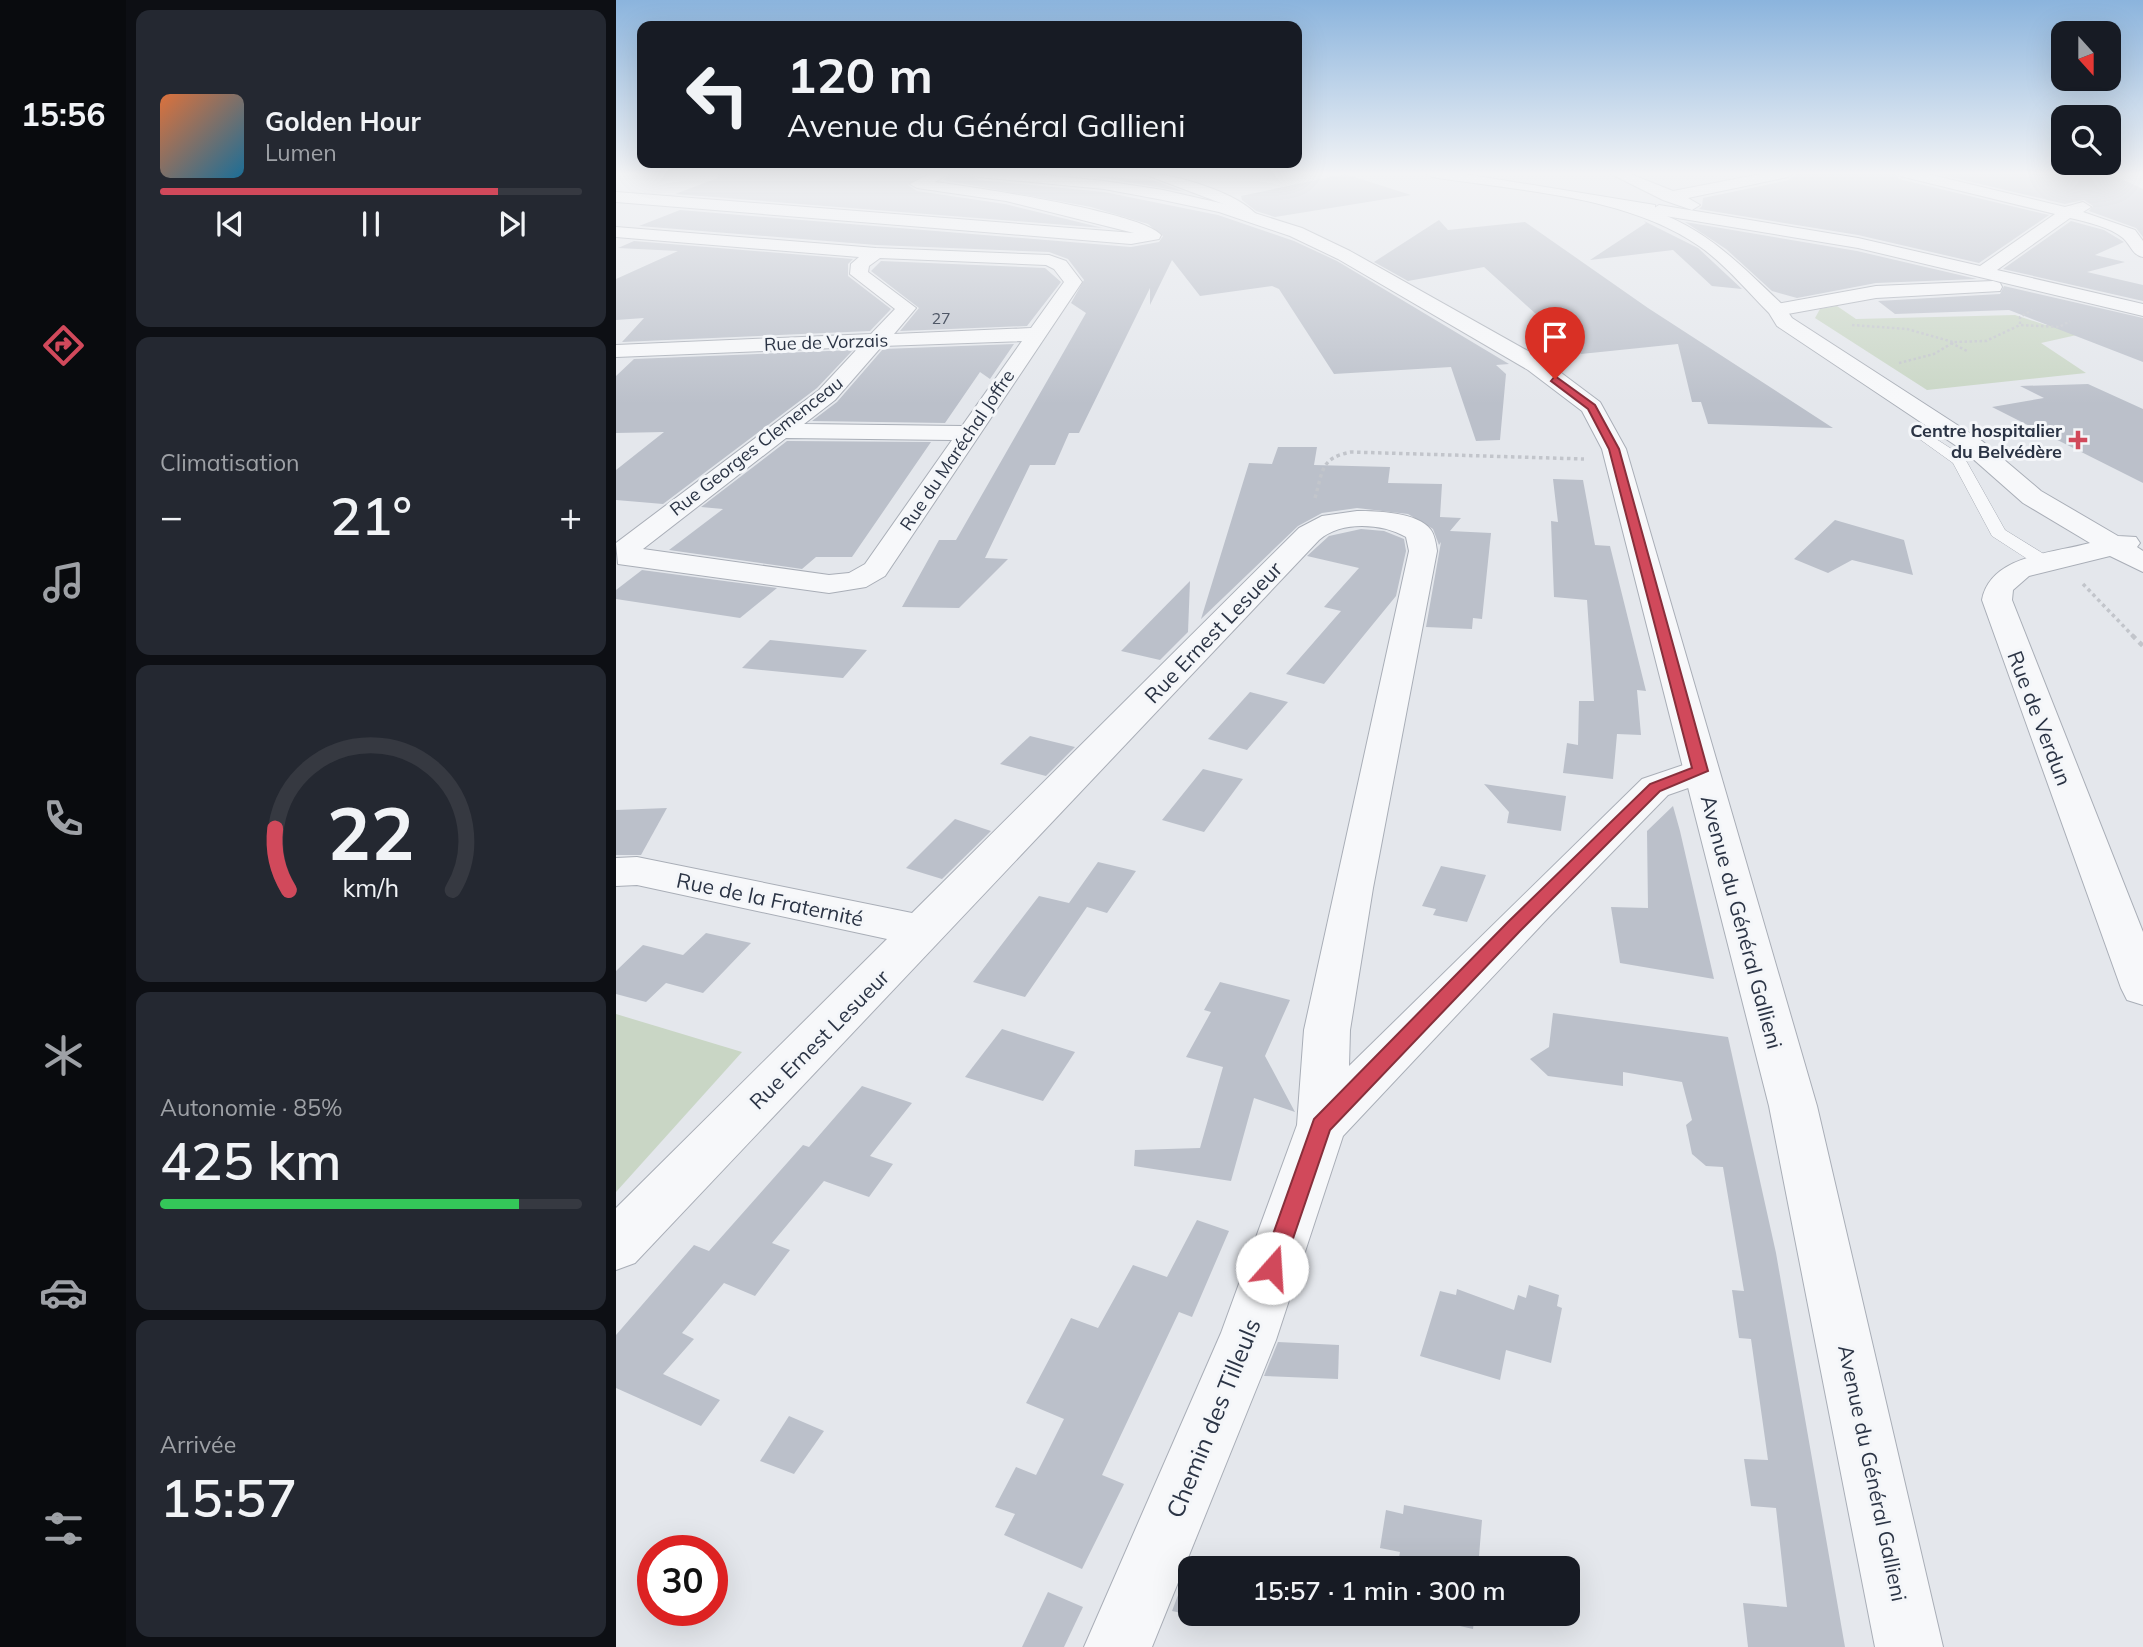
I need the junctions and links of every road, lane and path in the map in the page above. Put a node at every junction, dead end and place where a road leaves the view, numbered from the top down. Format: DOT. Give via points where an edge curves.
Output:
graph roads {
  1 [pos="837,250"];
  2 [pos="1333,250"];
  3 [pos="1714,250"];
  4 [pos="1889,250"];
  5 [pos="2018,250"];
  6 [pos="876,253"];
  7 [pos="1988,268"];
  8 [pos="2033,282"];
  9 [pos="2132,291"];
  10 [pos="2108,302"];
  11 [pos="1777,310"];
  12 [pos="2034,310"];
  13 [pos="2143,310"];
  14 [pos="1847,323"];
  15 [pos="2062,323"];
  16 [pos="2020,325"];
  17 [pos="1036,334"];
  18 [pos="879,339"];
  19 [pos="1952,342"];
  20 [pos="616,351"];
  21 [pos="1967,351"];
  22 [pos="1898,363"];
  23 [pos="780,431"];
  24 [pos="1919,432"];
  25 [pos="970,433"];
  26 [pos="1617,459"];
  27 [pos="1329,523"];
  28 [pos="2134,548"];
  29 [pos="617,555"];
  30 [pos="2052,561"];
  31 [pos="2143,646"];
  32 [pos="1701,771"];
  33 [pos="616,872"];
  34 [pos="924,932"];
  35 [pos="2143,988"];
  36 [pos="1322,1125"];
  37 [pos="616,1245"];
  38 [pos="1118,1647"];
  39 [pos="1909,1647"];
  1 -- 6 [label="street"];
  2 -- 26 [label="street, Avenue du Général Gallieni" via="1536,365 1592,407"];
  3 -- 11 [label="street"];
  4 -- 8 [label="street"];
  5 -- 7 [label="street"];
  6 -- 17 [label="street, Rue du Maréchal Joffre" via="1057,262 1073,282"];
  6 -- 18 [label="street, Rue Georges Clemenceau" via="860,264 859,274 906,308"];
  8 -- 10 [label="street"];
  8 -- 11 [label="street" via="1876,292"];
  9 -- 10 [label="street"];
  10 -- 13 [label="street"];
  11 -- 28 [label="street" via="1956,424"];
  11 -- 28 [label="street" via="1784,322 1812,342 1973,446 2032,497"];
  12 -- 16 [label="path" via="2020,317"];
  14 -- 19 [label="path" via="1907,330"];
  15 -- 16 [label="path" via="2059,327"];
  16 -- 19 [label="path" via="1981,342"];
  17 -- 18 [label="street, Rue de Vorzais"];
  17 -- 25 [label="street, Rue du Maréchal Joffre"];
  18 -- 20 [label="street, Rue de Vorzais"];
  18 -- 23 [label="street, Rue Georges Clemenceau" via="827,395"];
  19 -- 21 [label="path"];
  19 -- 22 [label="path" via="1934,354"];
  23 -- 25 [label="street"];
  23 -- 29 [label="street, Rue Georges Clemenceau"];
  24 -- 30 [label="lane" via="1959,460 1998,533"];
  25 -- 29 [label="street, Rue du Maréchal Joffre" via="875,570 856,581 829,584"];
  26 -- 27 [label="path" via="1335,455 1325,462 1312,511"];
  26 -- 32 [label="street, Avenue du Général Gallieni"];
  27 -- 34 [label="street, Rue Ernest Lesueur" via="1303,540"];
  27 -- 36 [label="street" via="1404,525 1419,533 1423,551 1326,1030"];
  28 -- 30 [label="street, Rue de Verdun"];
  30 -- 31 [label="path"];
  30 -- 35 [label="street, Rue de Verdun" via="2010,575 1998,587 1997,600"];
  32 -- 36 [label="street, Chemin des Tilleuls" via="1655,787"];
  32 -- 39 [label="street, Avenue du Général Gallieni" via="1793,1106"];
  33 -- 34 [label="street, Rue de la Fraternité" via="637,871"];
  34 -- 37 [label="street, Rue Ernest Lesueur"];
  36 -- 38 [label="street, Chemin des Tilleuls" via="1247,1340"];
}
